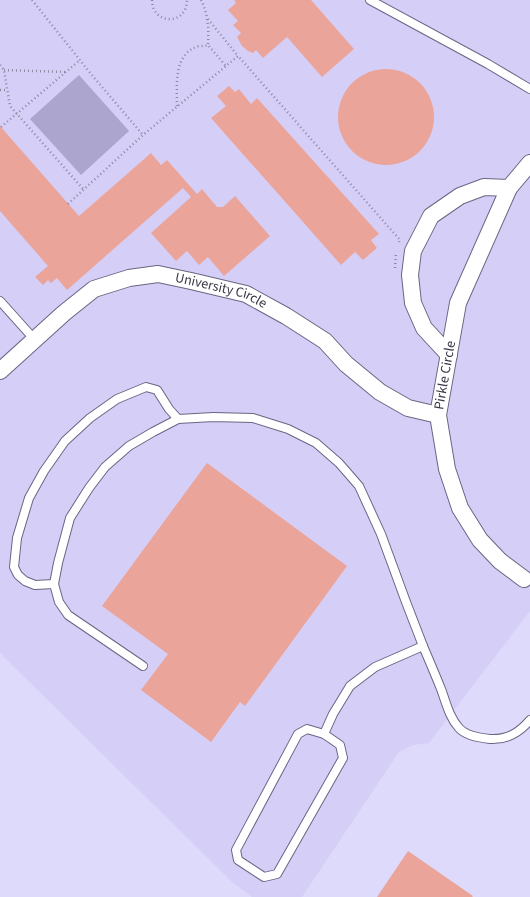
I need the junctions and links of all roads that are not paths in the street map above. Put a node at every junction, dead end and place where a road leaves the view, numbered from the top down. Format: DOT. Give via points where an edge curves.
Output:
graph roads {
  1 [pos="370,0"];
  2 [pos="530,89"];
  3 [pos="530,163"];
  4 [pos="509,188"];
  5 [pos="0,301"];
  6 [pos="35,340"];
  7 [pos="449,355"];
  8 [pos="0,371"];
  9 [pos="438,415"];
  10 [pos="178,419"];
  11 [pos="527,581"];
  12 [pos="54,584"];
  13 [pos="423,646"];
  14 [pos="144,666"];
  15 [pos="530,720"];
  16 [pos="324,734"];
  1 -- 2 [label="lane"];
  3 -- 4 [label="street, Pirkle Circle"];
  4 -- 7 [label="street, Pirkle Circle" via="458,302"];
  4 -- 7 [label="street" via="484,187 460,196 431,216 413,251 410,275 413,303 424,328"];
  5 -- 6 [label="lane"];
  6 -- 8 [label="street, University Circle"];
  6 -- 9 [label="street, University Circle" via="64,312 94,289 129,278 158,274 191,280 246,294 324,341 346,364 380,392 408,408"];
  7 -- 9 [label="street, Pirkle Circle"];
  9 -- 11 [label="street, Pirkle Circle" via="446,469 460,508 480,540 500,561"];
  10 -- 12 [label="lane" via="129,446 105,467 89,488 70,518"];
  10 -- 12 [label="lane" via="157,390 146,386 117,399 90,418 65,441 29,498 17,538 14,567 24,581 35,585"];
  10 -- 13 [label="lane" via="253,418 288,429 316,443 339,463 359,486 381,534"];
  12 -- 14 [label="lane" via="58,602 68,615"];
  13 -- 15 [label="lane" via="449,711 459,728 470,735 497,739 514,734"];
  13 -- 16 [label="lane" via="375,667 350,686 332,714"];
  16 -- 16 [label="lane" via="340,745 342,758 277,874 264,877 238,860 236,850 298,734 307,729"];
}
